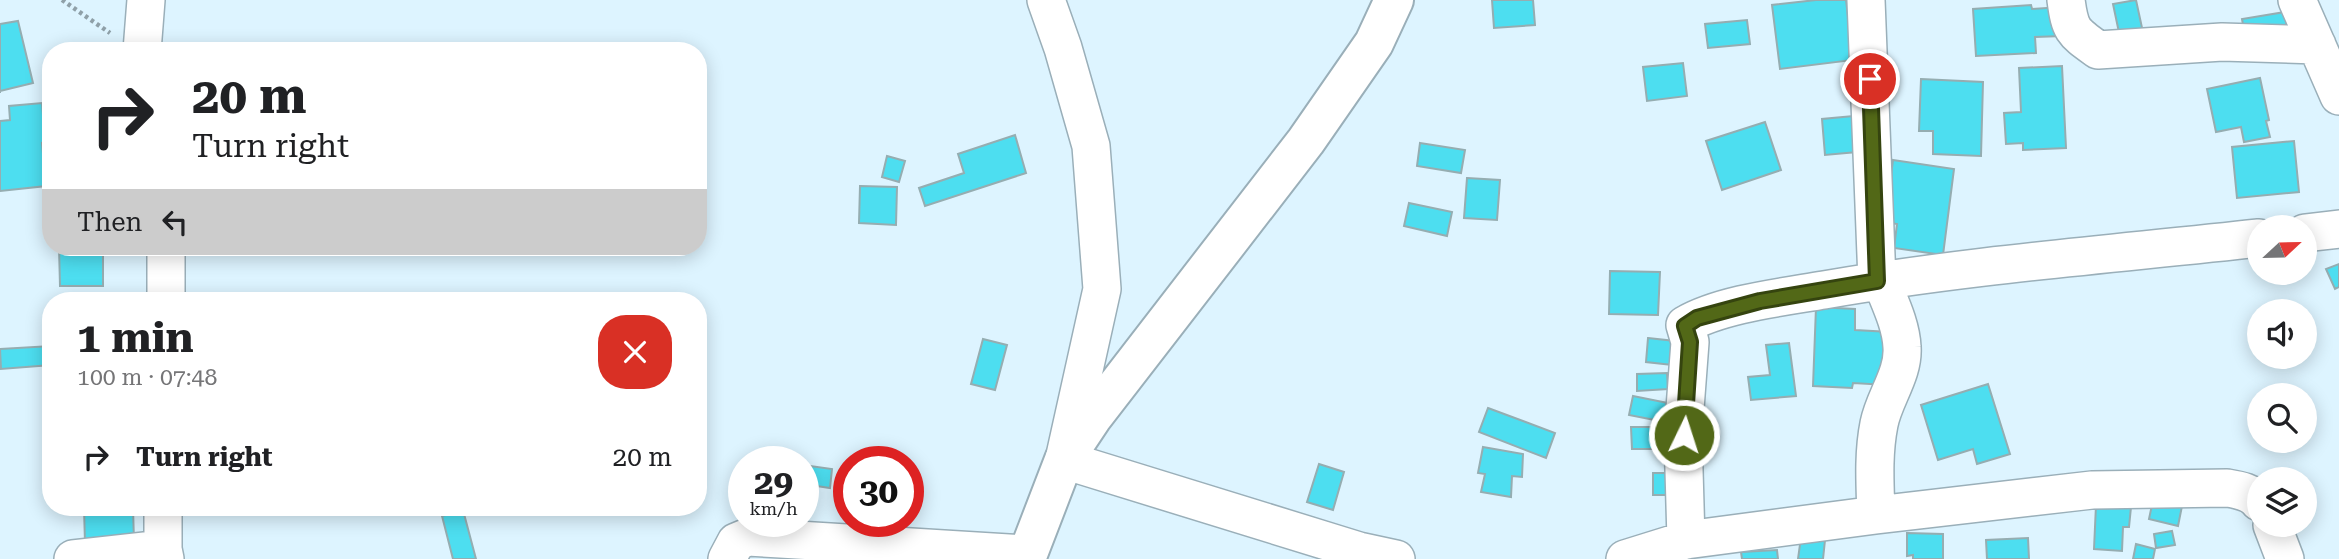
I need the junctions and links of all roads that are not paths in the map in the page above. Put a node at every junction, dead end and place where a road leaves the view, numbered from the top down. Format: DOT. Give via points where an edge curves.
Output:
graph roads {
  1 [pos="146,0"];
  2 [pos="1046,0"];
  3 [pos="1394,0"];
  4 [pos="1866,0"];
  5 [pos="2066,0"];
  6 [pos="2297,0"];
  7 [pos="130,42"];
  8 [pos="2317,45"];
  9 [pos="2339,96"];
  10 [pos="2339,229"];
  11 [pos="2317,232"];
  12 [pos="2247,239"];
  13 [pos="166,256"];
  14 [pos="1879,281"];
  15 [pos="166,292"];
  16 [pos="1064,460"];
  17 [pos="2247,494"];
  18 [pos="1876,515"];
  19 [pos="163,516"];
  20 [pos="2277,537"];
  21 [pos="1686,540"];
  22 [pos="164,554"];
  23 [pos="1026,556"];
  24 [pos="73,559"];
  25 [pos="727,559"];
  26 [pos="1396,559"];
  27 [pos="1625,559"];
  28 [pos="2285,559"];
  1 -- 7 [label="street"];
  2 -- 16 [label="street" via="1091,146 1102,289"];
  3 -- 16 [label="street" via="1374,43 1306,141"];
  4 -- 14 [label="street"];
  5 -- 8 [label="street" via="2074,33 2098,50 2222,41"];
  6 -- 8 [label="street"];
  8 -- 9 [label="street"];
  10 -- 11 [label="street"];
  12 -- 14 [label="street"];
  13 -- 15 [label="street"];
  14 -- 18 [label="street" via="1899,330 1902,360 1879,421 1874,456"];
  14 -- 21 [label="street" via="1760,301 1697,318 1685,326 1690,342 1684,435"];
  16 -- 23 [label="street"];
  16 -- 26 [label="street"];
  17 -- 18 [label="street" via="2227,488 2092,490"];
  18 -- 21 [label="street"];
  19 -- 22 [label="street"];
  20 -- 28 [label="street"];
  21 -- 27 [label="street"];
  22 -- 24 [label="street"];
  23 -- 25 [label="street" via="748,537 736,542"];
}
